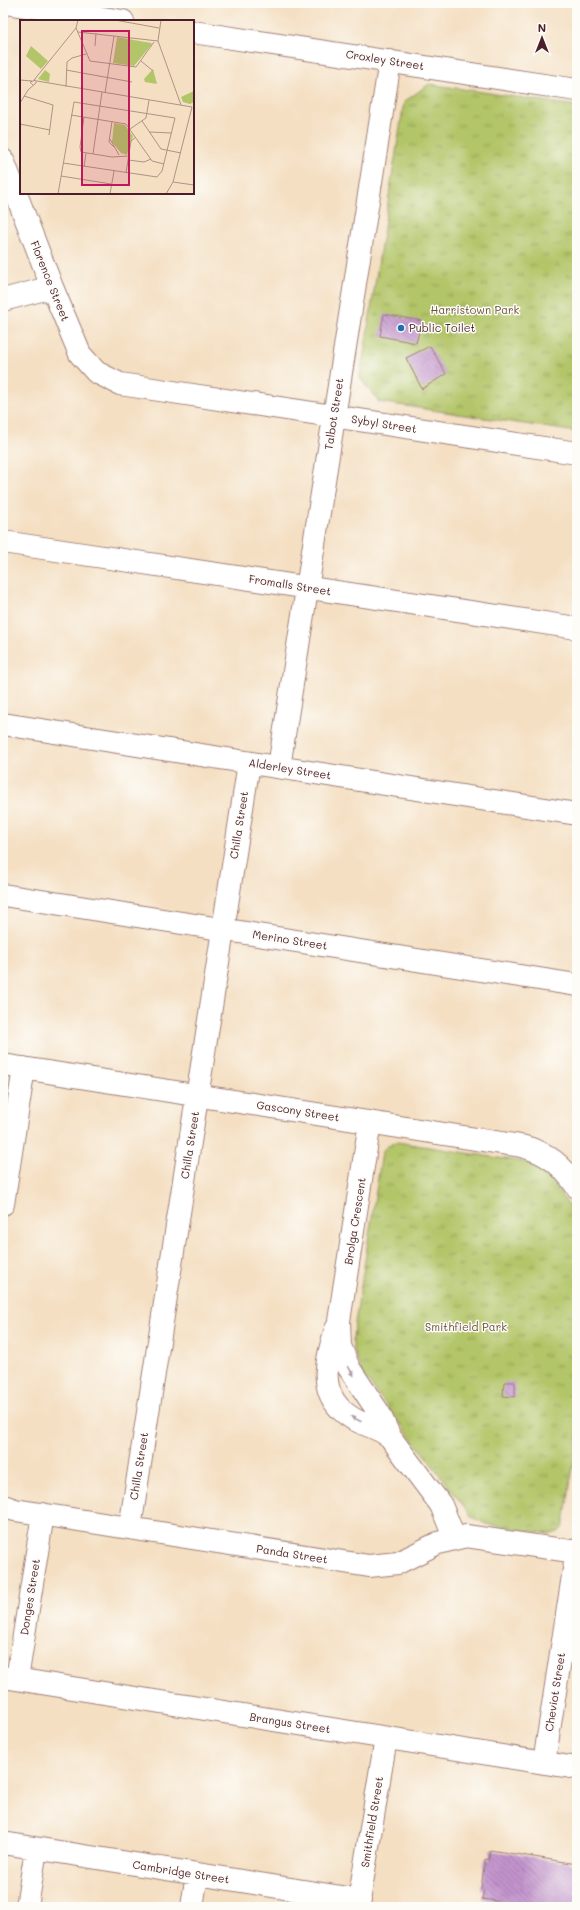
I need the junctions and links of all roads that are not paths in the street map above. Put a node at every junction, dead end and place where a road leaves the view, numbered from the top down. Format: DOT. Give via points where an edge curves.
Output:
graph roads {
  1 [pos="6,3"];
  2 [pos="116,20"];
  3 [pos="194,32"];
  4 [pos="390,61"];
  5 [pos="577,90"];
  6 [pos="3,160"];
  7 [pos="52,287"];
  8 [pos="3,300"];
  9 [pos="120,384"];
  10 [pos="334,416"];
  11 [pos="577,453"];
  12 [pos="3,542"];
  13 [pos="306,588"];
  14 [pos="577,628"];
  15 [pos="3,724"];
  16 [pos="249,763"];
  17 [pos="279,767"];
  18 [pos="577,814"];
  19 [pos="3,895"];
  20 [pos="223,930"];
  21 [pos="577,985"];
  22 [pos="13,1066"];
  23 [pos="198,1095"];
  24 [pos="3,1101"];
  25 [pos="370,1122"];
  26 [pos="13,1141"];
  27 [pos="577,1187"];
  28 [pos="3,1204"];
  29 [pos="339,1320"];
  30 [pos="390,1437"];
  31 [pos="3,1506"];
  32 [pos="43,1514"];
  33 [pos="130,1528"];
  34 [pos="452,1538"];
  35 [pos="577,1551"];
  36 [pos="573,1599"];
  37 [pos="10,1678"];
  38 [pos="386,1738"];
  39 [pos="544,1763"];
  40 [pos="577,1768"];
  41 [pos="3,1843"];
  42 [pos="36,1848"];
  43 [pos="198,1874"];
  44 [pos="359,1903"];
  45 [pos="27,1907"];
  46 [pos="192,1907"];
  1 -- 2 [label="street"];
  3 -- 4 [label="street, Croxley Street"];
  4 -- 5 [label="street, Croxley Street"];
  4 -- 10 [label="street, Talbot Street"];
  6 -- 7 [label="street, Florence Street"];
  7 -- 8 [label="street"];
  7 -- 9 [label="street, Florence Street" via="80,354 96,372"];
  9 -- 10 [label="street, Sybyl Street"];
  10 -- 11 [label="street, Sybyl Street"];
  10 -- 13 [label="street, Talbot Street"];
  12 -- 13 [label="street, Fromalls Street"];
  13 -- 14 [label="street, Fromalls Street"];
  13 -- 17 [label="street, Talbot Street"];
  15 -- 16 [label="street, Alderley Street"];
  16 -- 17 [label="street, Alderley Street"];
  16 -- 20 [label="street, Chilla Street"];
  17 -- 18 [label="street, Alderley Street"];
  19 -- 20 [label="street, Merino Street"];
  20 -- 21 [label="street, Merino Street"];
  20 -- 23 [label="street, Chilla Street"];
  22 -- 23 [label="street, Gascony Street"];
  22 -- 26 [label="street"];
  23 -- 25 [label="street, Gascony Street"];
  23 -- 33 [label="street, Chilla Street"];
  24 -- 26 [label="street" via="9,1115"];
  25 -- 27 [label="street, Gascony Street" via="533,1149 544,1153 561,1166"];
  25 -- 29 [label="street, Brolga Crescent"];
  26 -- 28 [label="street"];
  29 -- 30 [label="street, Brolga Crescent, one-way" via="340,1346 344,1358 379,1413"];
  30 -- 29 [label="street, Brolga Crescent, one-way" via="344,1412 335,1402 329,1389 326,1380 327,1362"];
  30 -- 34 [label="street, Brolga Crescent" via="441,1505 449,1522"];
  31 -- 32 [label="street, Panda Street"];
  32 -- 33 [label="street, Panda Street"];
  32 -- 37 [label="street, Donges Street"];
  33 -- 34 [label="street, Panda Street" via="369,1566 398,1563"];
  34 -- 35 [label="street, Panda Street" via="476,1536"];
  35 -- 36 [label="street, Cheviot Street"];
  36 -- 39 [label="street, Cheviot Street"];
  37 -- 38 [label="street, Brangus Street"];
  38 -- 39 [label="street, Brangus Street"];
  38 -- 44 [label="street, Smithfield Street"];
  39 -- 40 [label="street, Brangus Street"];
  41 -- 42 [label="street, Cambridge Street"];
  42 -- 43 [label="street, Cambridge Street"];
  42 -- 45 [label="street"];
  43 -- 44 [label="street, Cambridge Street"];
  43 -- 46 [label="street"];
}
